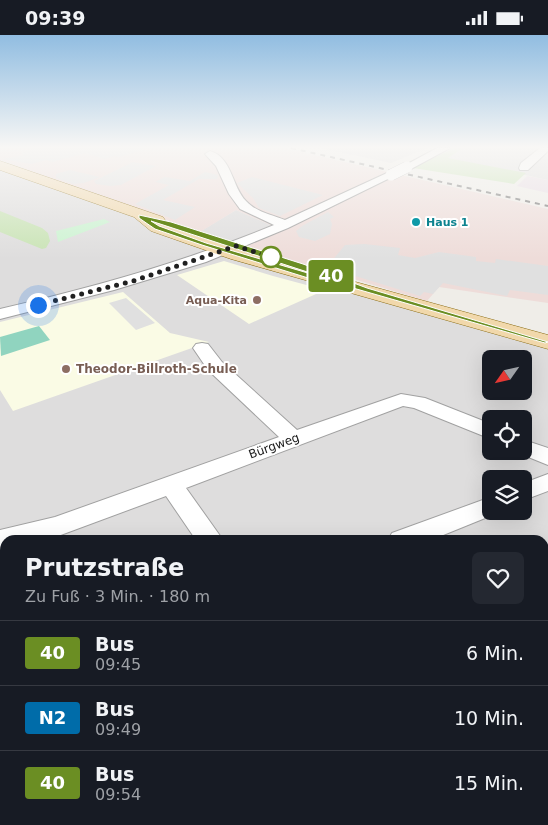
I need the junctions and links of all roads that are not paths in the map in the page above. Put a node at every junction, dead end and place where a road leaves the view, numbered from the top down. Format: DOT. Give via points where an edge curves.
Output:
graph roads {
  1 [pos="55,185"];
  2 [pos="231,185"];
  3 [pos="369,185"];
  4 [pos="284,224"];
  5 [pos="229,248"];
  6 [pos="0,314"];
  7 [pos="548,342"];
  8 [pos="202,348"];
  9 [pos="482,428"];
  10 [pos="294,439"];
  11 [pos="532,450"];
  12 [pos="548,457"];
  13 [pos="548,481"];
  14 [pos="170,484"];
  15 [pos="532,488"];
  16 [pos="482,509"];
  17 [pos="57,533"];
  18 [pos="41,535"];
  19 [pos="206,535"];
  20 [pos="416,535"];
  1 -- 5 [label="main road" via="141,216 157,227"];
  2 -- 4 [label="street" via="244,206"];
  3 -- 4 [label="street, bridge"];
  4 -- 5 [label="street"];
  5 -- 6 [label="street" via="125,283"];
  5 -- 7 [label="main road" via="323,280"];
  8 -- 10 [label="street" via="215,366"];
  9 -- 10 [label="street, Bürgweg" via="418,403 401,400"];
  10 -- 14 [label="street, Bürgweg"];
  11 -- 12 [label="street"];
  13 -- 15 [label="street"];
  14 -- 17 [label="street, Bürgweg"];
  14 -- 19 [label="street"];
  16 -- 20 [label="street"];
  17 -- 18 [label="street, Bürgweg"];
}
